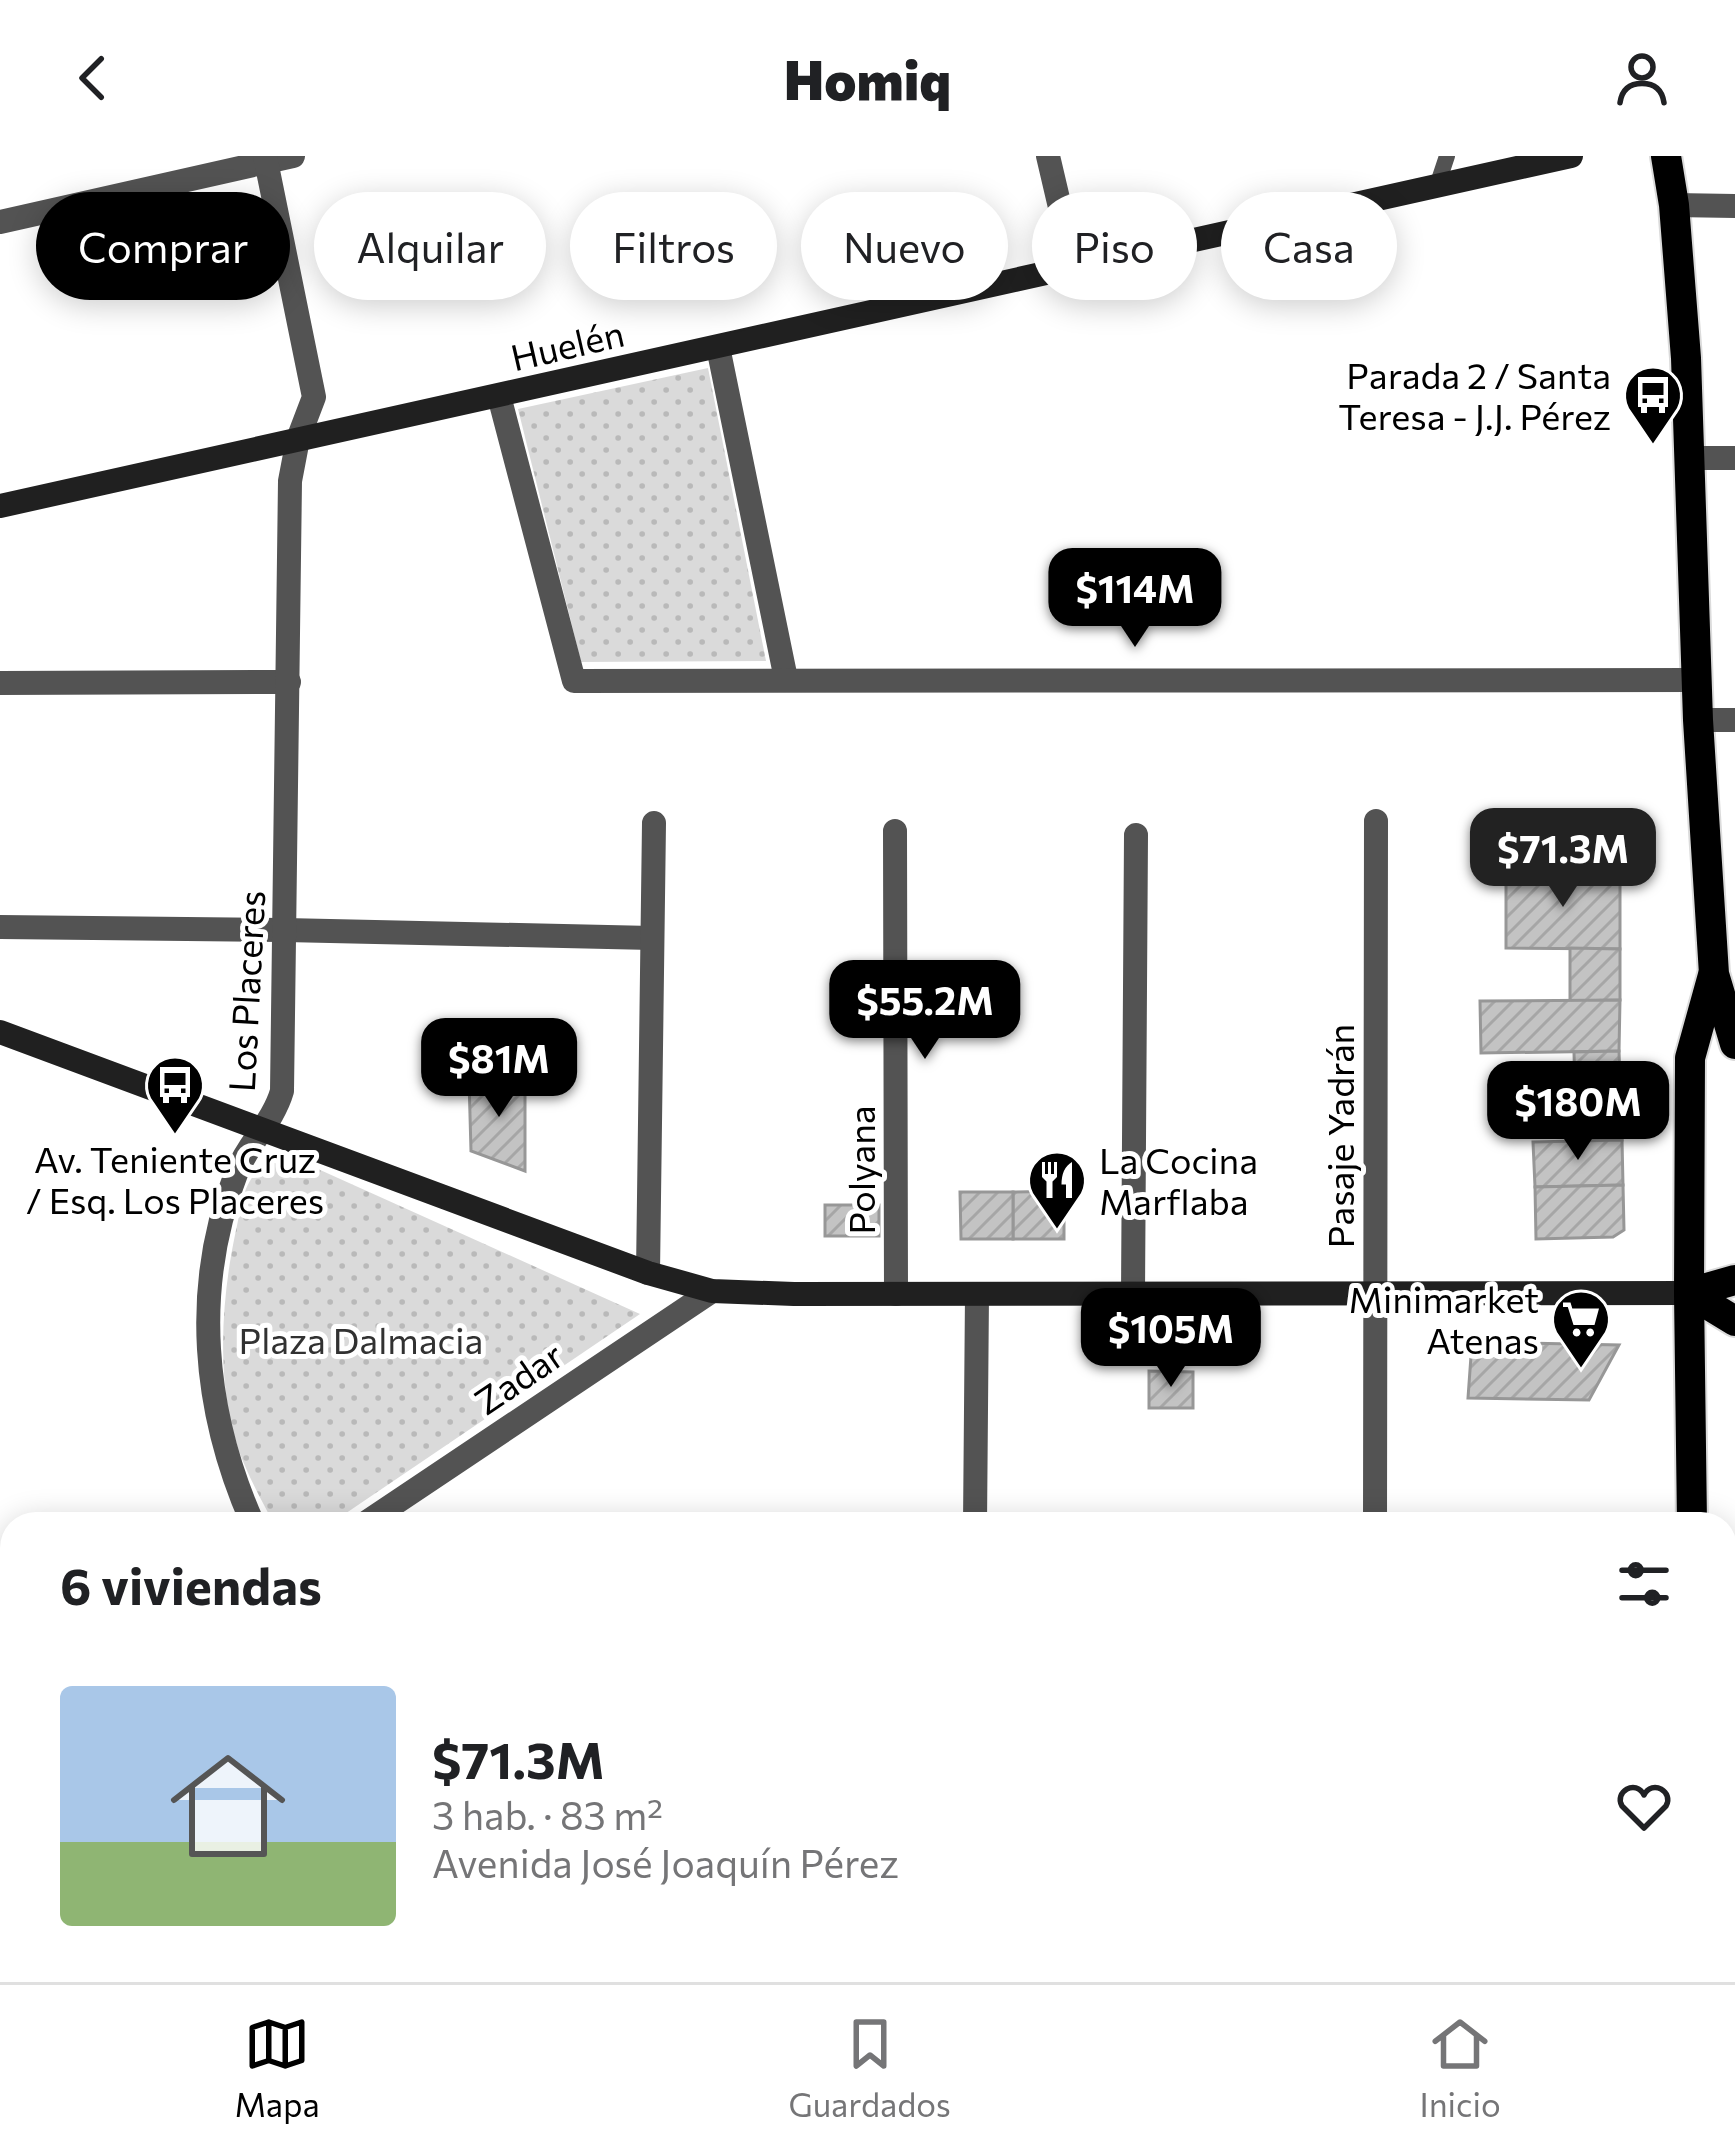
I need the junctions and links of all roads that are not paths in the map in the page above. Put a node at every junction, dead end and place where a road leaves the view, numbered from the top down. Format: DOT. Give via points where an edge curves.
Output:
graph roads {
  1 [pos="293,156"];
  2 [pos="1048,156"];
  3 [pos="1447,156"];
  4 [pos="1570,156"];
  5 [pos="1666,156"];
  6 [pos="266,159"];
  7 [pos="1437,186"];
  8 [pos="1056,192"];
  9 [pos="1674,205"];
  10 [pos="1735,206"];
  11 [pos="0,222"];
  12 [pos="1197,240"];
  13 [pos="1032,276"];
  14 [pos="718,346"];
  15 [pos="499,396"];
  16 [pos="298,440"];
  17 [pos="1690,458"];
  18 [pos="1735,458"];
  19 [pos="0,506"];
  20 [pos="786,680"];
  21 [pos="1697,680"];
  22 [pos="289,682"];
  23 [pos="0,683"];
  24 [pos="1699,720"];
  25 [pos="1735,720"];
  26 [pos="1376,821"];
  27 [pos="654,823"];
  28 [pos="895,830"];
  29 [pos="1136,836"];
  30 [pos="0,927"];
  31 [pos="285,930"];
  32 [pos="652,938"];
  33 [pos="1724,974"];
  34 [pos="0,1032"];
  35 [pos="1735,1045"];
  36 [pos="264,1128"];
  37 [pos="648,1273"];
  38 [pos="1735,1280"];
  39 [pos="712,1291"];
  40 [pos="1689,1293"];
  41 [pos="896,1294"];
  42 [pos="976,1294"];
  43 [pos="1133,1294"];
  44 [pos="1375,1294"];
  45 [pos="1735,1322"];
  46 [pos="248,1512"];
  47 [pos="382,1512"];
  48 [pos="975,1512"];
  49 [pos="1375,1512"];
  50 [pos="1693,1512"];
  1 -- 6 [label="street"];
  2 -- 8 [label="street"];
  3 -- 7 [label="lane"];
  4 -- 7 [label="main road, Huelén"];
  5 -- 9 [label="main road"];
  6 -- 11 [label="street"];
  6 -- 16 [label="street, Los Placeres" via="314,397"];
  7 -- 12 [label="main road, Huelén"];
  9 -- 10 [label="street"];
  9 -- 17 [label="main road"];
  13 -- 14 [label="main road, Huelén"];
  14 -- 15 [label="main road, Huelén"];
  14 -- 20 [label="street"];
  15 -- 16 [label="main road, Huelén"];
  15 -- 20 [label="street" via="574,681"];
  16 -- 19 [label="main road, Huelén"];
  16 -- 22 [label="street, Los Placeres" via="290,481"];
  17 -- 18 [label="street"];
  17 -- 21 [label="main road"];
  20 -- 21 [label="street"];
  21 -- 24 [label="main road"];
  22 -- 23 [label="street"];
  22 -- 31 [label="street, Los Placeres"];
  24 -- 25 [label="street"];
  24 -- 33 [label="main road"];
  26 -- 44 [label="street, Pasaje Yadrán"];
  27 -- 32 [label="street"];
  28 -- 41 [label="street, Polyana"];
  29 -- 43 [label="street"];
  30 -- 31 [label="street"];
  31 -- 32 [label="street"];
  31 -- 36 [label="street, Los Placeres" via="284,1076"];
  32 -- 37 [label="street"];
  33 -- 35 [label="main road"];
  33 -- 40 [label="main road" via="1690,1058"];
  34 -- 36 [label="main road"];
  36 -- 37 [label="main road"];
  36 -- 46 [label="street, Los Placeres" via="224,1209 207,1331 224,1451"];
  37 -- 39 [label="main road"];
  38 -- 40 [label="main road"];
  39 -- 41 [label="main road"];
  39 -- 47 [label="street, Zadar"];
  40 -- 44 [label="main road"];
  40 -- 45 [label="main road"];
  40 -- 50 [label="main road"];
  41 -- 42 [label="main road"];
  42 -- 43 [label="main road"];
  42 -- 48 [label="street"];
  43 -- 44 [label="main road"];
  44 -- 49 [label="street, Pasaje Yadrán"];
}
